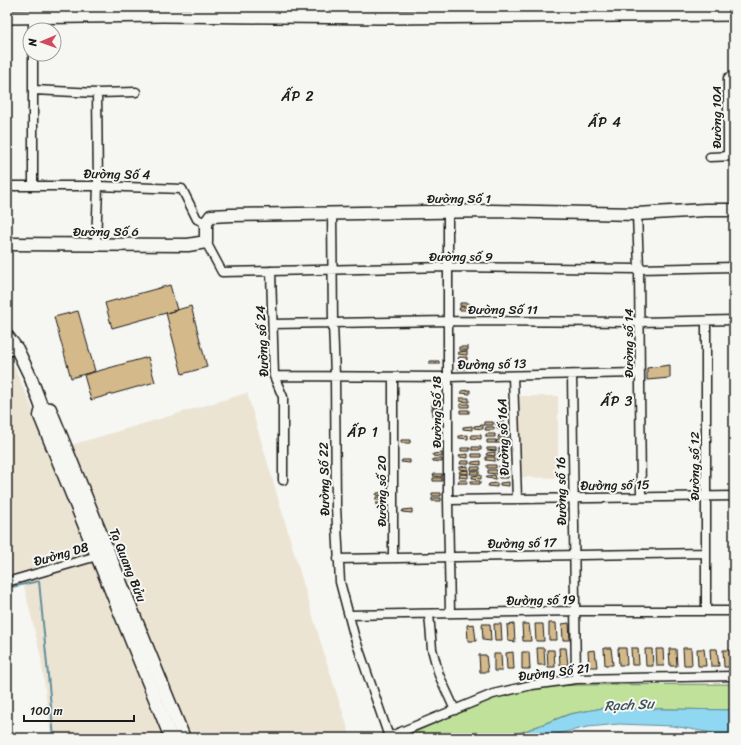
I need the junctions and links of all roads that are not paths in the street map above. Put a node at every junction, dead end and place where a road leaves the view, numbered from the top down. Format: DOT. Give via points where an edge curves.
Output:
graph roads {
  1 [pos="163,11"];
  2 [pos="72,12"];
  3 [pos="27,13"];
  4 [pos="734,14"];
  5 [pos="7,17"];
  6 [pos="33,62"];
  7 [pos="731,77"];
  8 [pos="33,90"];
  9 [pos="136,92"];
  10 [pos="97,93"];
  11 [pos="731,156"];
  12 [pos="710,157"];
  13 [pos="33,185"];
  14 [pos="7,186"];
  15 [pos="98,186"];
  16 [pos="734,210"];
  17 [pos="448,212"];
  18 [pos="332,213"];
  19 [pos="637,214"];
  20 [pos="206,223"];
  21 [pos="206,242"];
  22 [pos="7,244"];
  23 [pos="96,245"];
  24 [pos="448,267"];
  25 [pos="734,267"];
  26 [pos="640,269"];
  27 [pos="332,270"];
  28 [pos="271,271"];
  29 [pos="734,320"];
  30 [pos="448,321"];
  31 [pos="706,321"];
  32 [pos="640,322"];
  33 [pos="332,323"];
  34 [pos="273,324"];
  35 [pos="7,334"];
  36 [pos="12,350"];
  37 [pos="639,373"];
  38 [pos="572,374"];
  39 [pos="274,376"];
  40 [pos="335,376"];
  41 [pos="513,376"];
  42 [pos="393,377"];
  43 [pos="448,377"];
  44 [pos="42,408"];
  45 [pos="283,480"];
  46 [pos="706,496"];
  47 [pos="734,496"];
  48 [pos="641,497"];
  49 [pos="574,498"];
  50 [pos="517,499"];
  51 [pos="448,500"];
  52 [pos="706,553"];
  53 [pos="574,554"];
  54 [pos="98,556"];
  55 [pos="449,556"];
  56 [pos="393,557"];
  57 [pos="338,558"];
  58 [pos="7,582"];
  59 [pos="117,588"];
  60 [pos="575,611"];
  61 [pos="706,611"];
  62 [pos="734,611"];
  63 [pos="450,613"];
  64 [pos="429,614"];
  65 [pos="349,615"];
  66 [pos="734,676"];
  67 [pos="576,679"];
  68 [pos="455,710"];
  69 [pos="388,737"];
  70 [pos="171,738"];
  71 [pos="184,738"];
  1 -- 2 [label="main road"];
  1 -- 4 [label="main road" via="386,17"];
  2 -- 3 [label="main road"];
  3 -- 5 [label="main road"];
  6 -- 8 [label="street"];
  7 -- 11 [label="street, Đường 10A"];
  8 -- 10 [label="street"];
  8 -- 13 [label="street"];
  9 -- 10 [label="street"];
  10 -- 15 [label="street"];
  11 -- 12 [label="street"];
  13 -- 14 [label="street, Đường Số 4"];
  13 -- 15 [label="street, Đường Số 4"];
  15 -- 20 [label="street, Đường Số 4" via="182,189 197,219"];
  15 -- 23 [label="street"];
  16 -- 19 [label="street, Đường Số 1"];
  17 -- 18 [label="street, Đường Số 1"];
  17 -- 19 [label="street, Đường Số 1"];
  17 -- 24 [label="street, Đường Số 18"];
  18 -- 20 [label="street, Đường Số 1" via="211,216"];
  18 -- 27 [label="street, Đường Số 22"];
  19 -- 26 [label="street, Đường số 14"];
  20 -- 21 [label="street"];
  21 -- 23 [label="street, Đường Số 6" via="188,245"];
  21 -- 28 [label="street, Đường số 9" via="222,272"];
  22 -- 23 [label="street, Đường Số 6"];
  24 -- 26 [label="street, Đường số 9"];
  24 -- 27 [label="street, Đường số 9"];
  24 -- 30 [label="street, Đường Số 18"];
  25 -- 26 [label="street, Đường số 9"];
  26 -- 32 [label="street, Đường số 14"];
  27 -- 28 [label="street, Đường số 9"];
  27 -- 33 [label="street, Đường Số 22"];
  28 -- 34 [label="street, Đường số 24"];
  29 -- 31 [label="street, Đường Số 11"];
  30 -- 32 [label="street, Đường Số 11"];
  30 -- 33 [label="street, Đường Số 11"];
  30 -- 43 [label="street, Đường Số 18"];
  31 -- 32 [label="street, Đường Số 11"];
  31 -- 46 [label="street, Đường số 12"];
  32 -- 37 [label="street, Đường số 14"];
  33 -- 34 [label="street, Đường Số 11"];
  33 -- 40 [label="street, Đường Số 22"];
  34 -- 39 [label="street, Đường số 24"];
  35 -- 36 [label="street, Tạ Quang Bửu"];
  36 -- 44 [label="street, Tạ Quang Bửu" via="30,376"];
  37 -- 38 [label="street, Đường số 13"];
  37 -- 48 [label="street, Đường số 14"];
  38 -- 41 [label="street, Đường số 13"];
  38 -- 49 [label="street, Đường số 16"];
  39 -- 40 [label="street, Đường số 13"];
  39 -- 45 [label="street, Đường số 24" via="283,397"];
  40 -- 42 [label="street, Đường số 13"];
  40 -- 57 [label="street, Đường Số 22"];
  41 -- 43 [label="street, Đường số 13"];
  41 -- 50 [label="street, Đường số 16A"];
  42 -- 43 [label="street, Đường số 13"];
  42 -- 56 [label="street, Đường số 20"];
  43 -- 51 [label="street, Đường Số 18"];
  44 -- 54 [label="street, Tạ Quang Bửu" via="40,416"];
  44 -- 59 [label="street, Tạ Quang Bửu" via="50,409"];
  46 -- 47 [label="street, Đường số 15"];
  46 -- 48 [label="street, Đường số 15"];
  46 -- 52 [label="street, Đường số 12"];
  48 -- 49 [label="street, Đường số 15"];
  49 -- 50 [label="street, Đường số 15"];
  49 -- 53 [label="street, Đường số 16"];
  50 -- 51 [label="street, Đường số 15"];
  51 -- 55 [label="street, Đường Số 18"];
  52 -- 53 [label="street, Đường số 17"];
  52 -- 61 [label="street, Đường số 12"];
  53 -- 55 [label="street, Đường số 17"];
  53 -- 60 [label="street, Đường số 16"];
  54 -- 58 [label="street, Đường D8"];
  54 -- 59 [label="street, Tạ Quang Bửu"];
  55 -- 56 [label="street, Đường số 17"];
  55 -- 63 [label="street, Đường Số 18"];
  56 -- 57 [label="street, Đường số 17"];
  57 -- 65 [label="street, Đường Số 22" via="340,582"];
  59 -- 70 [label="street, Tạ Quang Bửu"];
  59 -- 71 [label="street, Tạ Quang Bửu"];
  60 -- 61 [label="street, Đường số 19"];
  60 -- 63 [label="street, Đường số 19"];
  60 -- 67 [label="street, Đường số 16"];
  61 -- 62 [label="street, Đường số 19"];
  63 -- 64 [label="street, Đường số 19"];
  64 -- 65 [label="street, Đường số 19"];
  64 -- 68 [label="street" via="432,649 439,675"];
  65 -- 69 [label="street, Đường Số 22"];
  66 -- 67 [label="street, Đường Số 21"];
  67 -- 68 [label="street, Đường Số 21" via="493,694"];
  68 -- 69 [label="street, Đường Số 21"];
}
